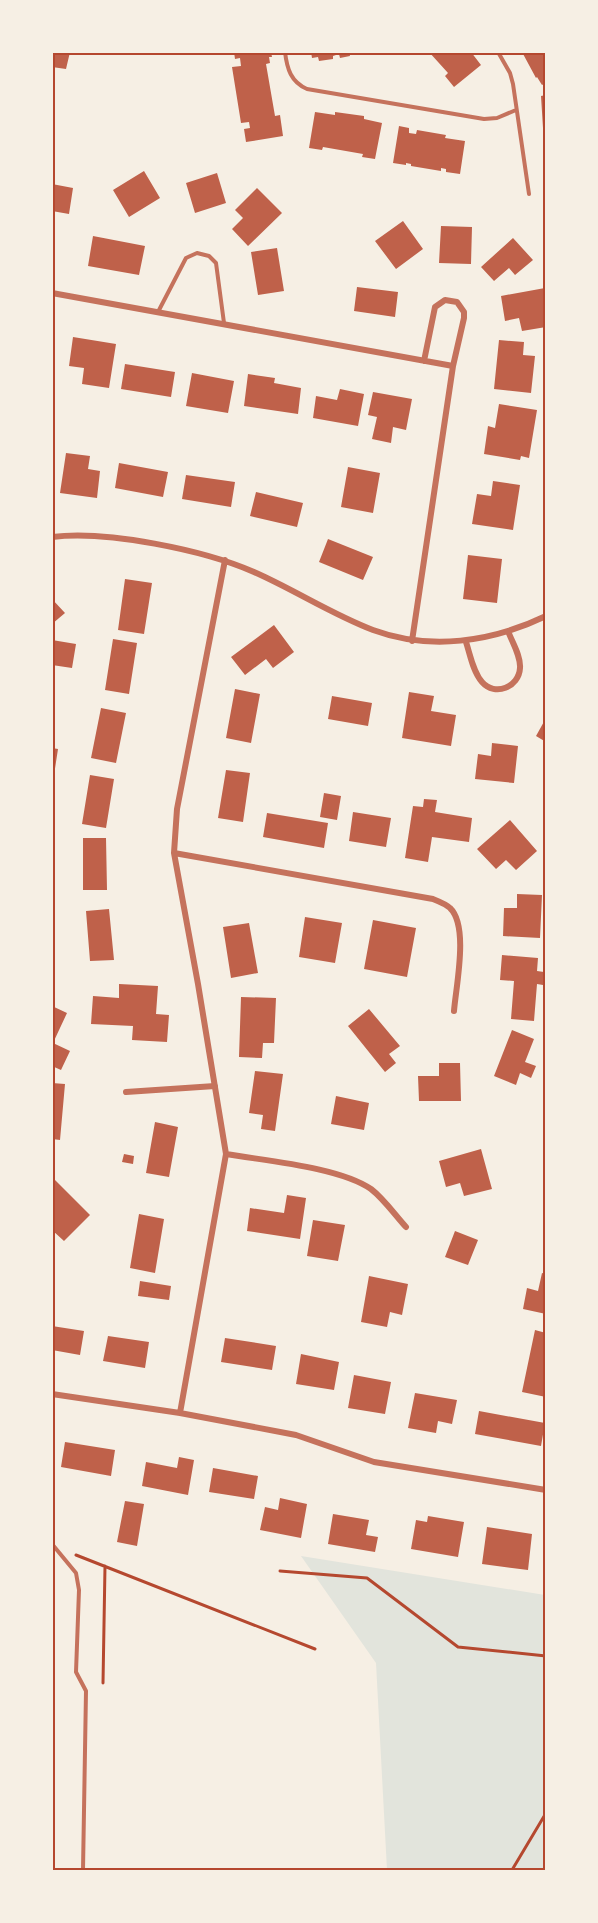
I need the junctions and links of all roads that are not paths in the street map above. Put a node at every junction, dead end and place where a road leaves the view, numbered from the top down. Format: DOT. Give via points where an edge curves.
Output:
graph roads {
  1 [pos="285,52"];
  2 [pos="498,52"];
  3 [pos="516,110"];
  4 [pos="529,194"];
  5 [pos="52,293"];
  6 [pos="158,312"];
  7 [pos="224,324"];
  8 [pos="424,361"];
  9 [pos="453,366"];
  10 [pos="52,537"];
  11 [pos="225,560"];
  12 [pos="546,616"];
  13 [pos="508,632"];
  14 [pos="412,641"];
  15 [pos="466,642"];
  16 [pos="174,854"];
  17 [pos="454,1011"];
  18 [pos="215,1086"];
  19 [pos="126,1092"];
  20 [pos="226,1154"];
  21 [pos="406,1227"];
  22 [pos="52,1394"];
  23 [pos="180,1413"];
  24 [pos="546,1490"];
  25 [pos="53,1545"];
  26 [pos="83,1870"];
  1 -- 3 [label="lane" via="293,79 307,89 484,119"];
  2 -- 3 [label="lane" via="510,73"];
  3 -- 4 [label="lane"];
  5 -- 6 [label="street"];
  6 -- 7 [label="street"];
  6 -- 7 [label="lane" via="186,258 197,253 216,263"];
  7 -- 8 [label="street"];
  8 -- 9 [label="street"];
  8 -- 9 [label="street" via="435,307 452,300 462,306 464,318"];
  9 -- 14 [label="street"];
  10 -- 11 [label="street" via="122,538"];
  11 -- 14 [label="street" via="373,630"];
  11 -- 16 [label="street" via="177,809"];
  12 -- 13 [label="street"];
  13 -- 15 [label="street"];
  13 -- 15 [label="street" via="520,670 517,679 503,689 487,686 480,680"];
  14 -- 15 [label="street"];
  16 -- 17 [label="street" via="442,903 457,921 460,940"];
  16 -- 18 [label="street"];
  18 -- 19 [label="street"];
  18 -- 20 [label="street"];
  20 -- 21 [label="street" via="353,1179 373,1190"];
  20 -- 23 [label="street"];
  22 -- 23 [label="street"];
  23 -- 24 [label="street" via="296,1435 374,1462"];
  25 -- 26 [label="lane" via="76,1573 79,1590 76,1672 86,1691"];
}
